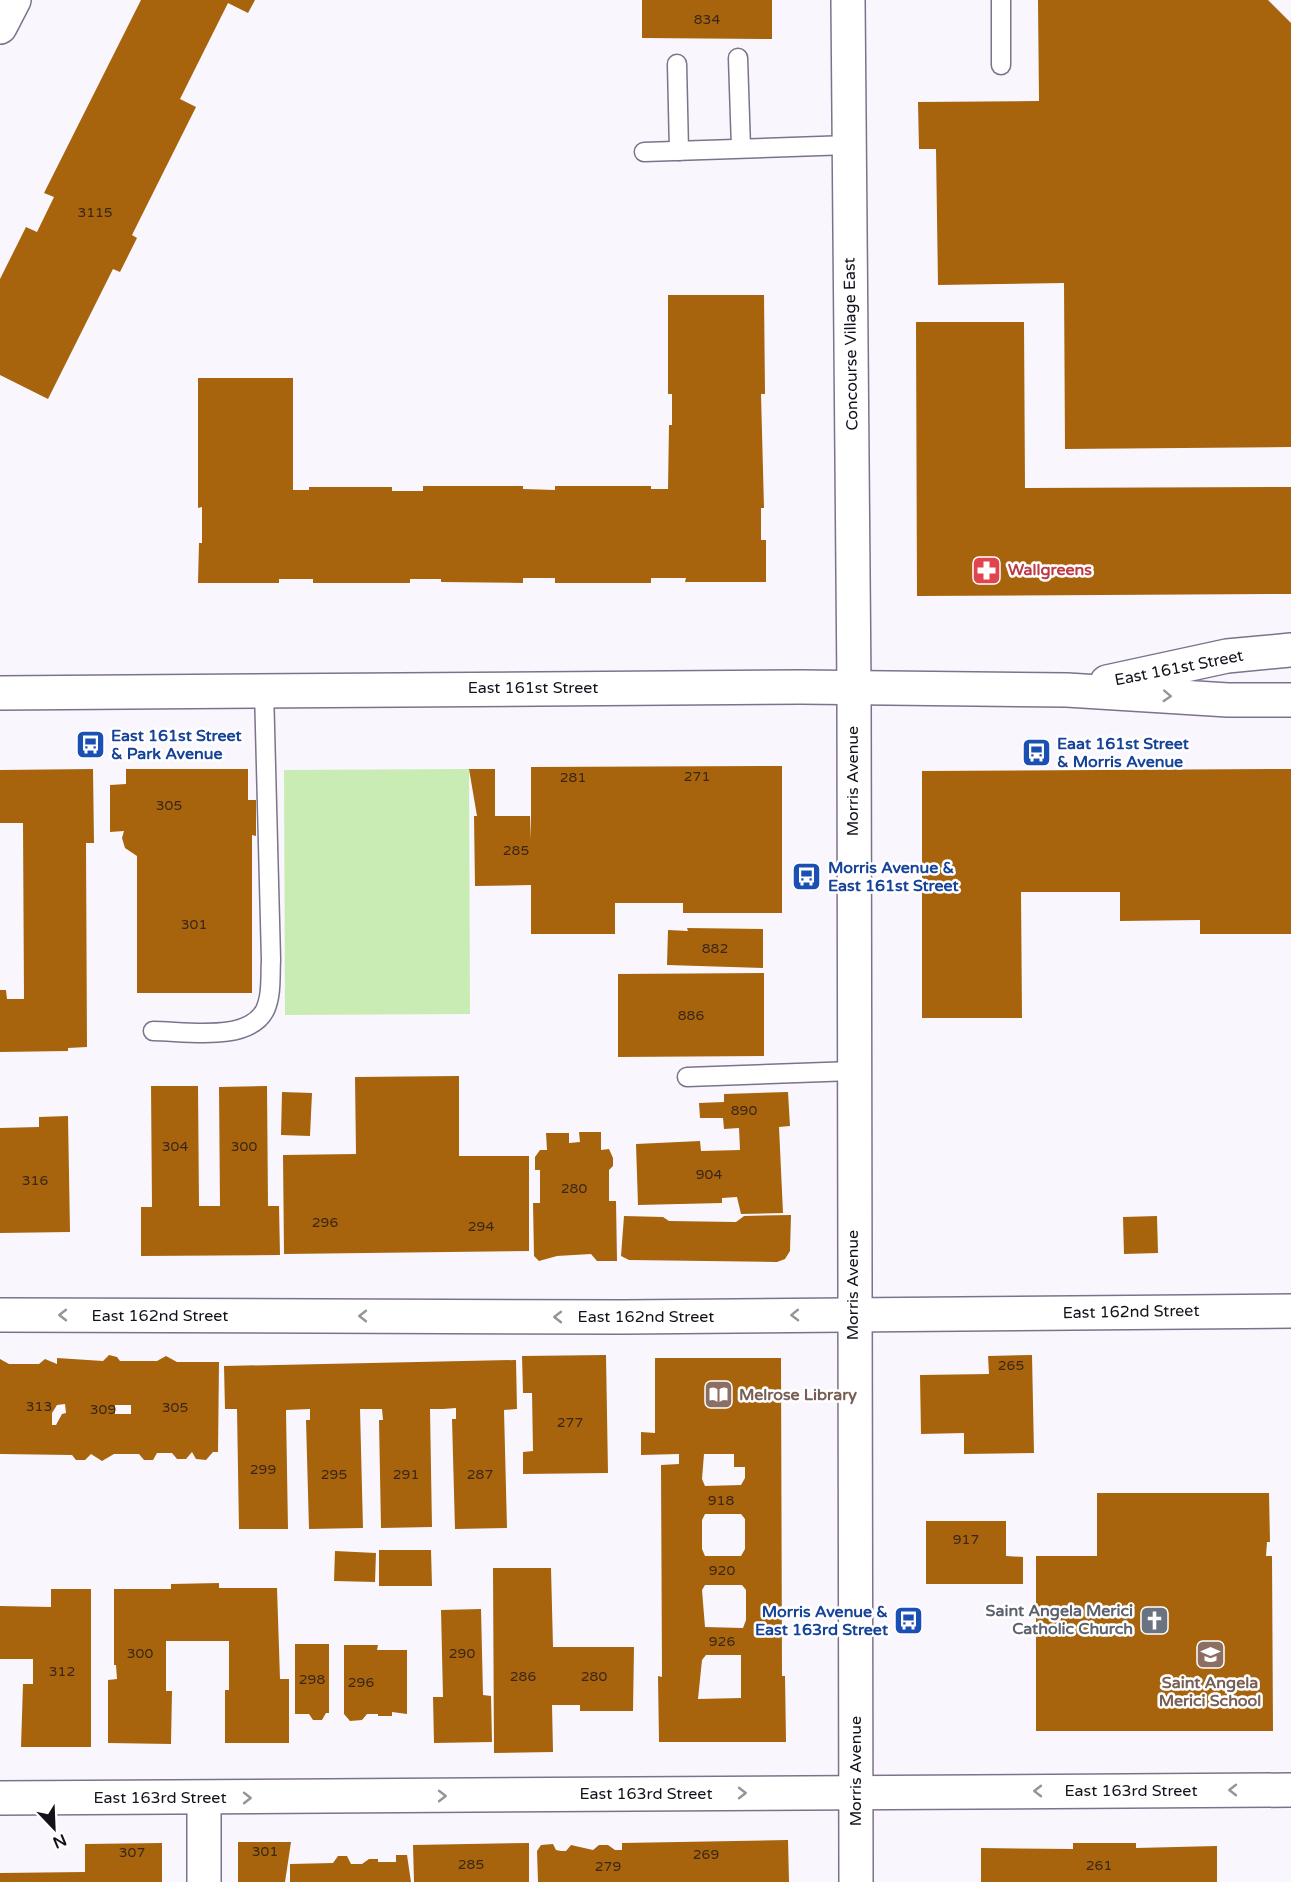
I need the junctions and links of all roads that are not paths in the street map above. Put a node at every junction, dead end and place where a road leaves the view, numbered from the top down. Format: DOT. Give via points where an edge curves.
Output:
graph roads {
  1 [pos="14,0"];
  2 [pos="848,0"];
  3 [pos="1001,0"];
  4 [pos="0,27"];
  5 [pos="738,58"];
  6 [pos="677,64"];
  7 [pos="1001,65"];
  8 [pos="849,145"];
  9 [pos="741,148"];
  10 [pos="680,151"];
  11 [pos="644,152"];
  12 [pos="1291,650"];
  13 [pos="854,688"];
  14 [pos="264,689"];
  15 [pos="1067,690"];
  16 [pos="0,693"];
  17 [pos="1291,700"];
  18 [pos="153,1031"];
  19 [pos="853,1071"];
  20 [pos="687,1077"];
  21 [pos="1291,1311"];
  22 [pos="853,1314"];
  23 [pos="0,1315"];
  24 [pos="1291,1790"];
  25 [pos="855,1792"];
  26 [pos="0,1798"];
  27 [pos="204,1798"];
  28 [pos="204,1882"];
  29 [pos="856,1882"];
  1 -- 4 [label="street"];
  2 -- 8 [label="street, Concourse Village East"];
  3 -- 7 [label="lane"];
  5 -- 9 [label="lane"];
  6 -- 10 [label="lane"];
  8 -- 9 [label="lane"];
  8 -- 13 [label="street, Concourse Village East"];
  9 -- 10 [label="lane"];
  10 -- 11 [label="lane"];
  12 -- 15 [label="street, East 161st Street" via="1227,656"];
  13 -- 14 [label="street, East 161st Street"];
  13 -- 15 [label="street, East 161st Street"];
  13 -- 19 [label="street, Morris Avenue"];
  14 -- 16 [label="street, East 161st Street"];
  14 -- 18 [label="lane" via="269,995 253,1024 238,1032"];
  15 -- 17 [label="street, East 161st Street, one-way"];
  19 -- 20 [label="lane"];
  19 -- 22 [label="street, Morris Avenue"];
  21 -- 22 [label="street, East 162nd Street"];
  22 -- 23 [label="street, East 162nd Street, one-way"];
  22 -- 25 [label="street, Morris Avenue"];
  24 -- 25 [label="street, East 163rd Street, one-way"];
  27 -- 25 [label="street, East 163rd Street, one-way"];
  25 -- 29 [label="street, Morris Avenue"];
  26 -- 27 [label="street, East 163rd Street"];
  27 -- 28 [label="street"];
}
